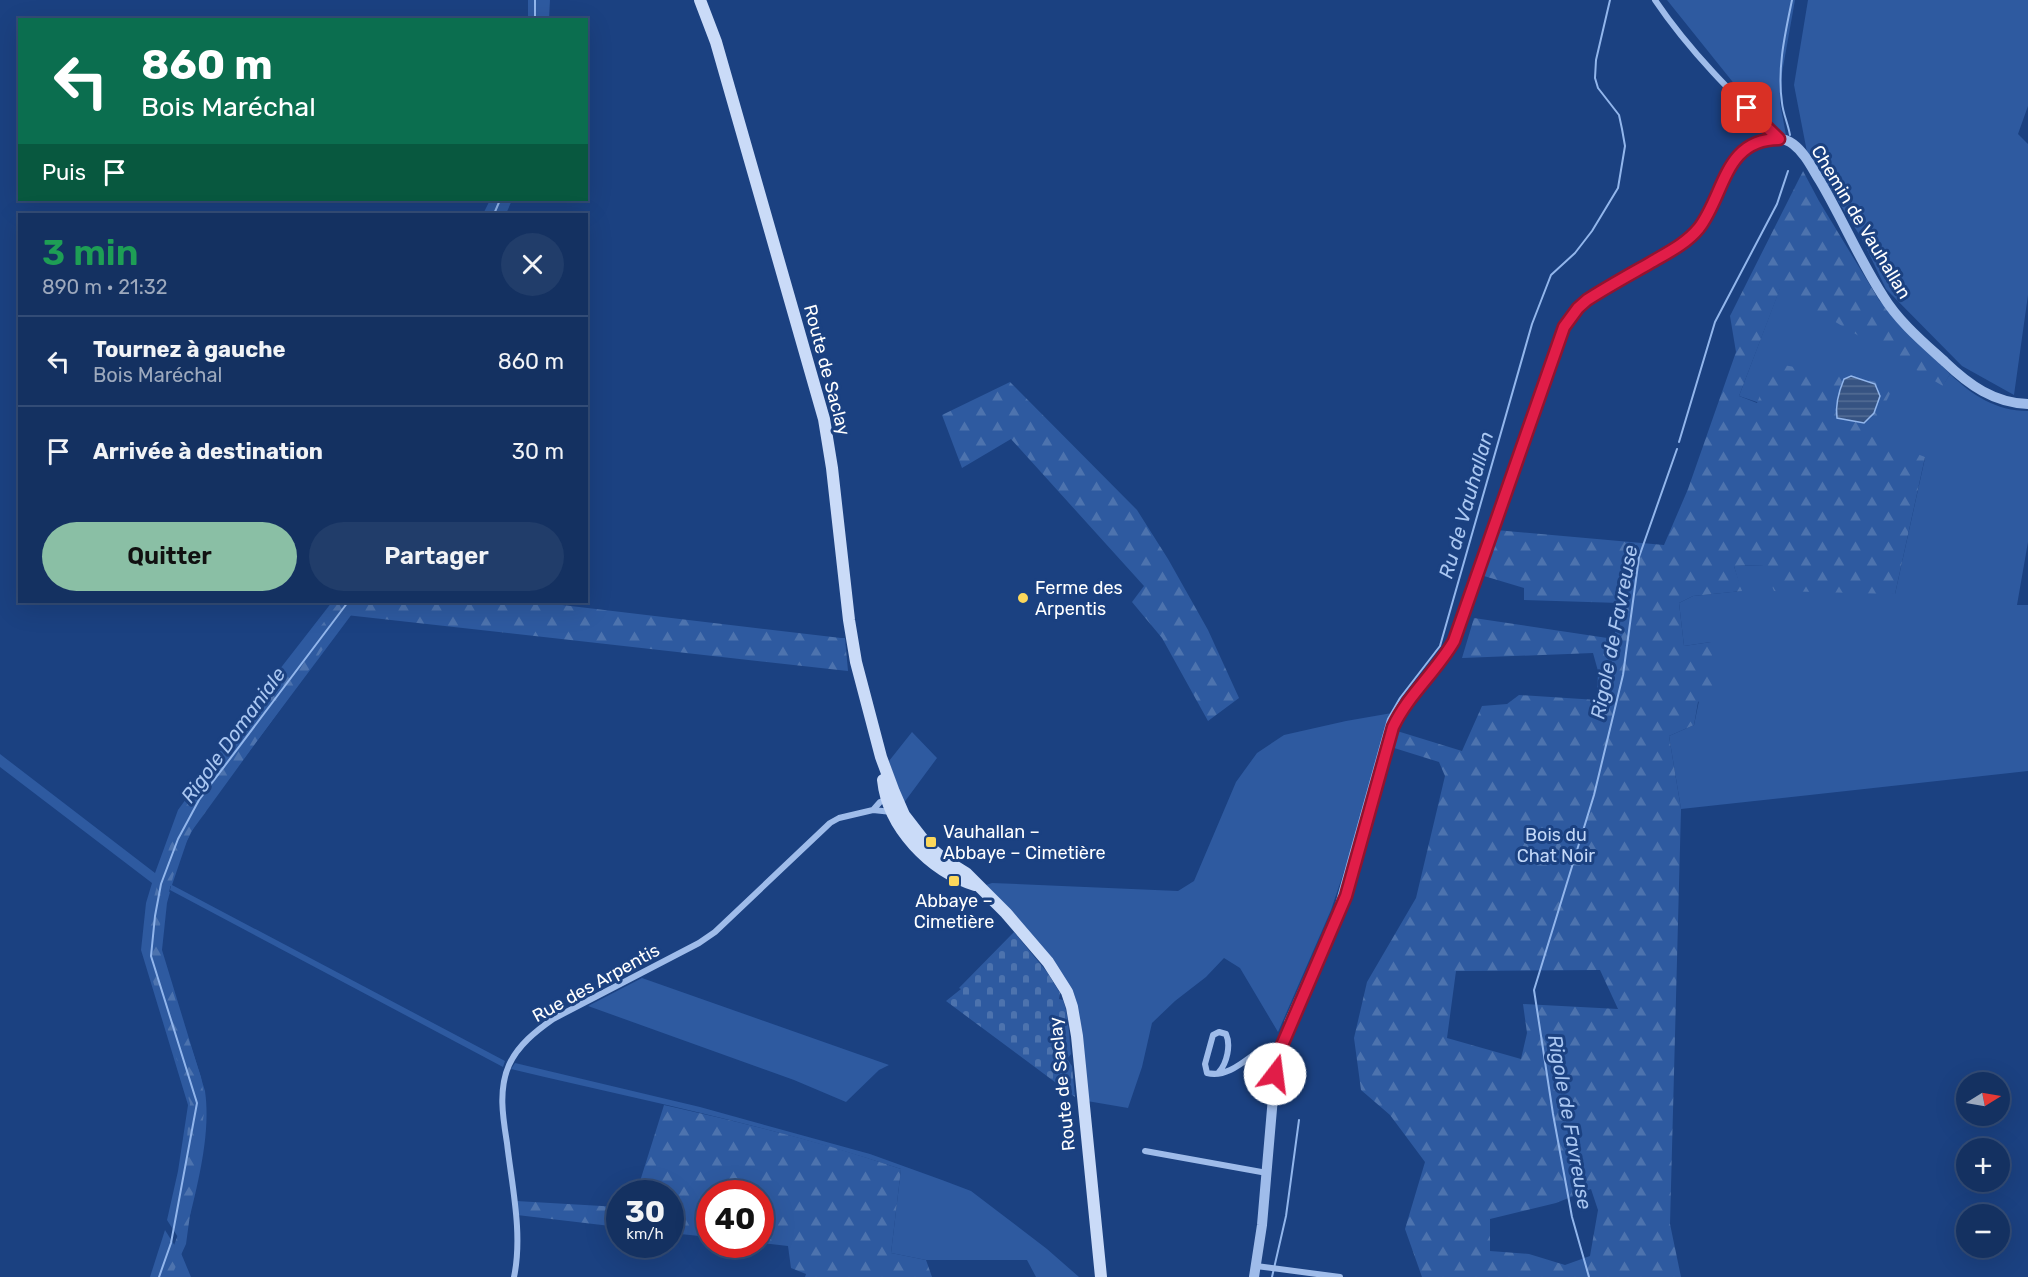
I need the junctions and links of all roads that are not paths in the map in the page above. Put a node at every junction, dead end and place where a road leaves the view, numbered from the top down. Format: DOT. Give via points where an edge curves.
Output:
graph roads {
  1 [pos="700,0"];
  2 [pos="1655,0"];
  3 [pos="1779,139"];
  4 [pos="2028,404"];
  5 [pos="881,757"];
  6 [pos="887,799"];
  7 [pos="873,810"];
  8 [pos="893,812"];
  9 [pos="913,829"];
  10 [pos="976,885"];
  11 [pos="1279,1052"];
  12 [pos="1219,1072"];
  13 [pos="1145,1150"];
  14 [pos="1267,1173"];
  15 [pos="1255,1272"];
  16 [pos="514,1277"];
  17 [pos="1101,1277"];
  18 [pos="1340,1277"];
  1 -- 5 [label="main road, Route de Saclay" via="716,42 824,419 852,639"];
  2 -- 3 [label="street" via="1721,83"];
  3 -- 4 [label="street, Chemin de Vauhallan" via="1789,141 1802,153 1880,291 1900,318 1978,389 2002,400"];
  3 -- 11 [label="street" via="1760,141 1742,150 1704,222 1689,238 1598,292 1578,308 1564,327 1454,641 1393,727 1346,896"];
  5 -- 6 [label="main road, Route de Saclay"];
  5 -- 9 [label="main road, Route de Saclay"];
  6 -- 7 [label="street, Rue des Arpentis"];
  6 -- 8 [label="main road, Route de Saclay"];
  6 -- 9 [label="street, Route de Saclay" via="892,800 905,825"];
  7 -- 8 [label="street, Rue des Arpentis"];
  7 -- 16 [label="street, Rue des Arpentis" via="839,818 821,830 731,919 699,943 553,1019 520,1048 509,1066 502,1109 517,1226 518,1262"];
  8 -- 10 [label="main road, Route de Saclay" via="919,851 939,868"];
  9 -- 10 [label="main road, Route de Saclay"];
  10 -- 17 [label="main road, Route de Saclay" via="1048,962 1072,1007"];
  11 -- 12 [label="street" via="1260,1050 1230,1071"];
  11 -- 14 [label="street"];
  12 -- 12 [label="street" via="1230,1042 1226,1034 1219,1032 1213,1035 1205,1064 1207,1072"];
  13 -- 14 [label="street"];
  14 -- 15 [label="street"];
  15 -- 18 [label="street" via="1271,1268"];
}
